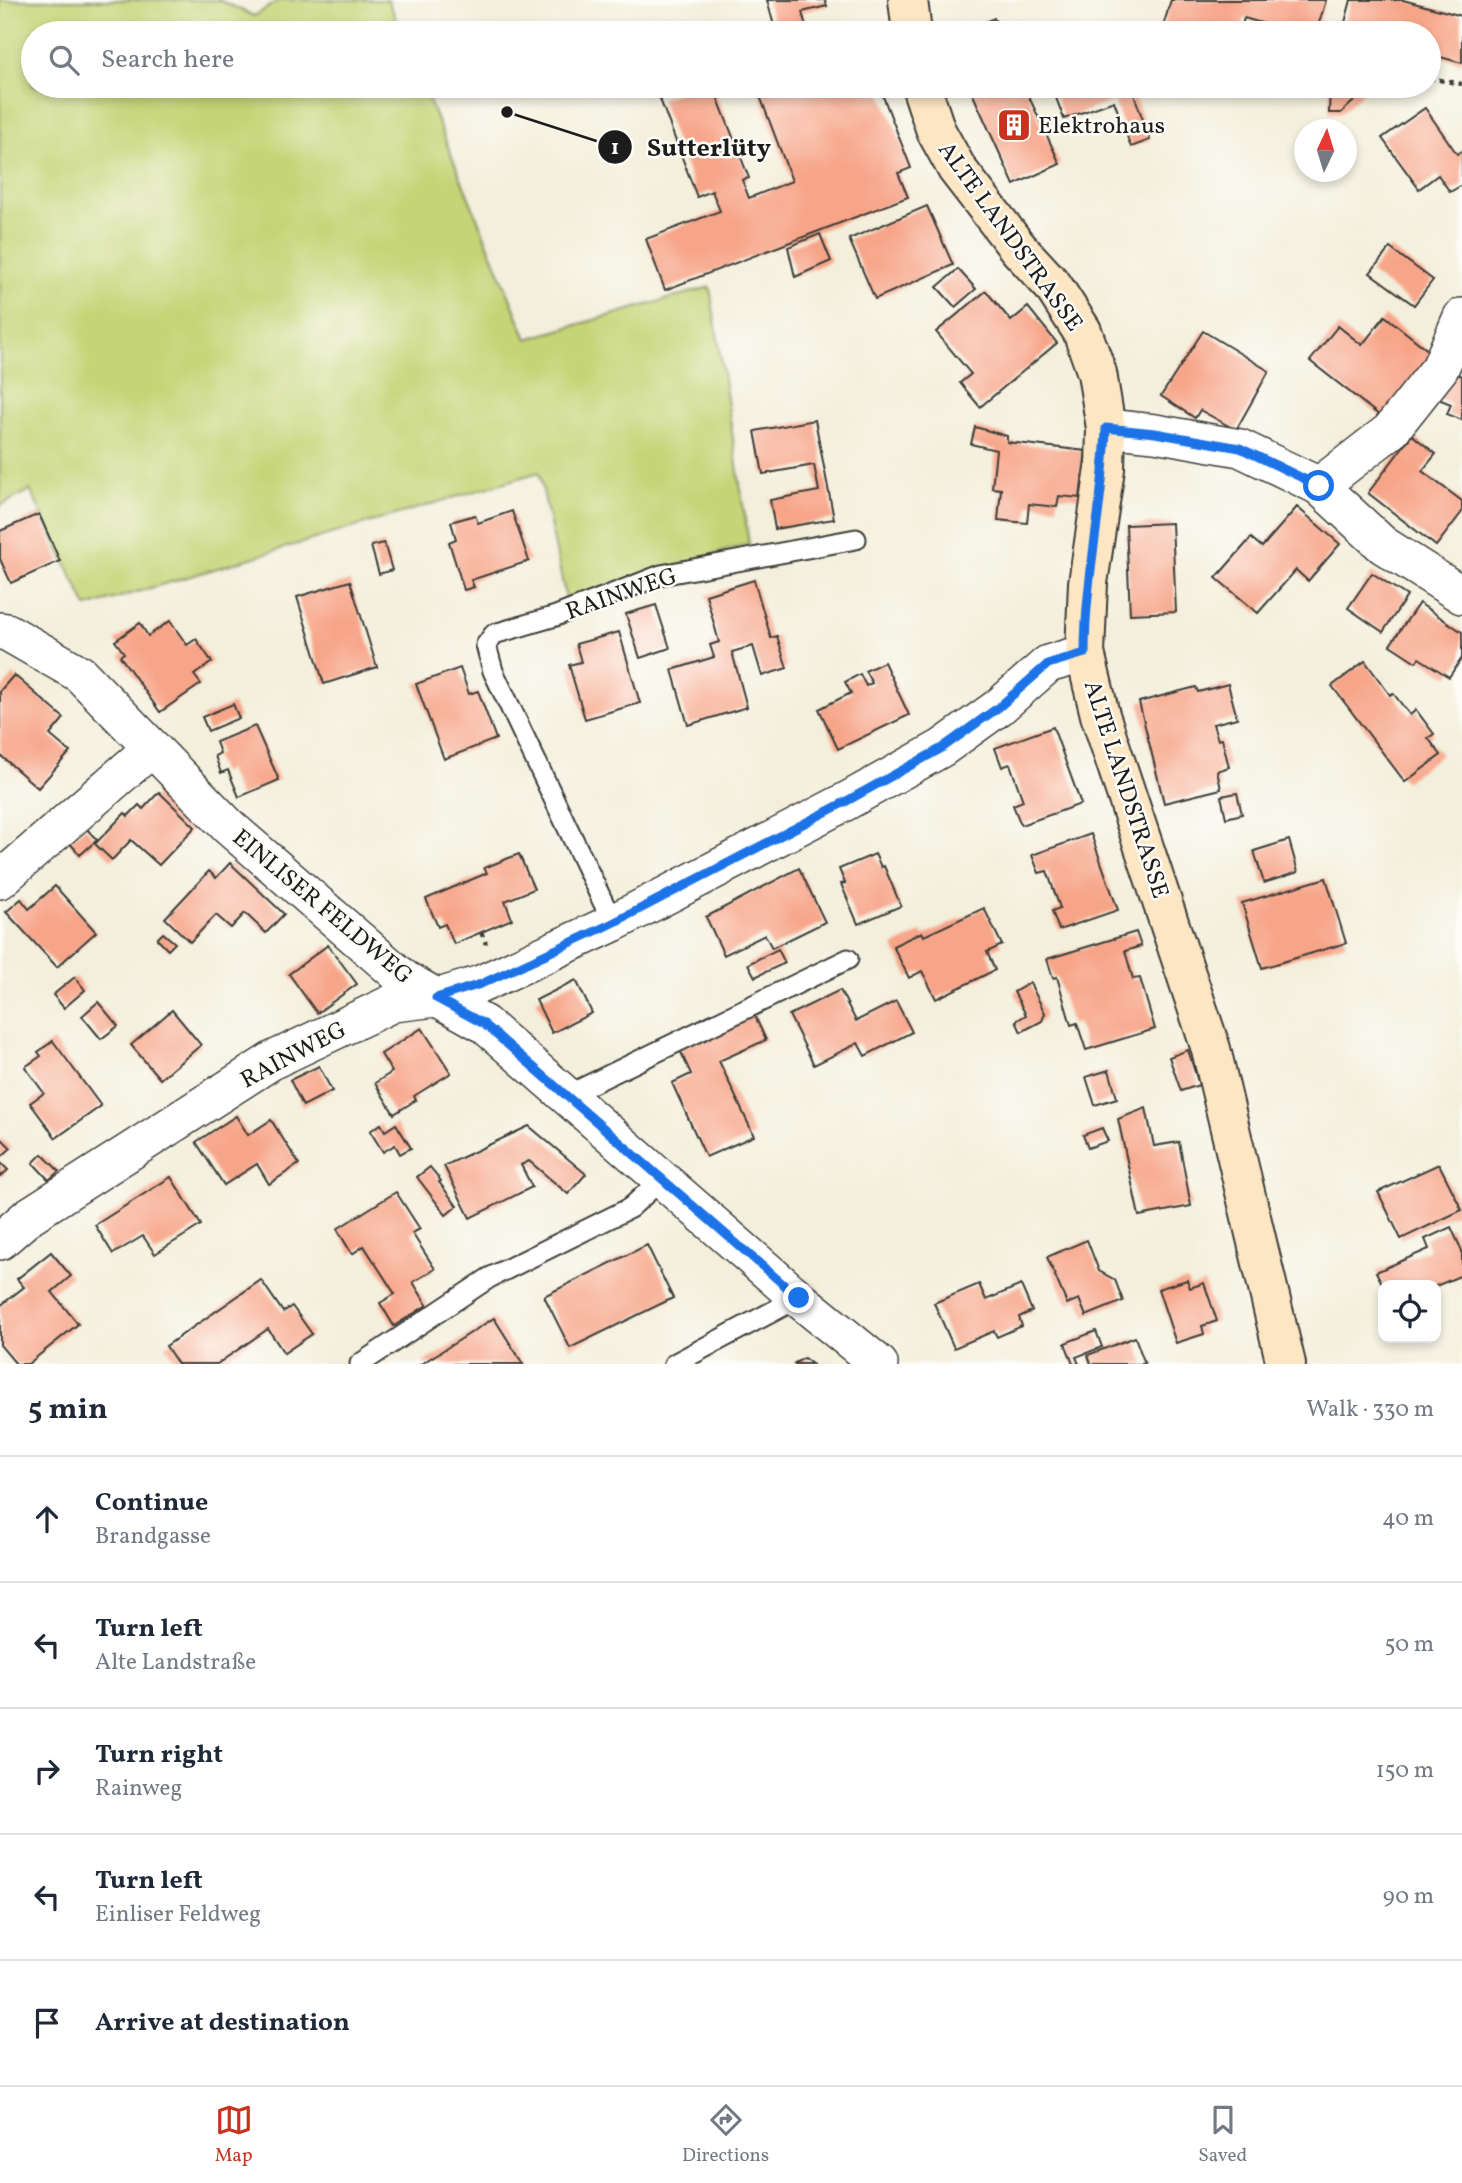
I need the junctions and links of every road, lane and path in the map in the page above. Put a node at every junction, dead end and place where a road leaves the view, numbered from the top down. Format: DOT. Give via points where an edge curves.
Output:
graph roads {
  1 [pos="908,0"];
  2 [pos="911,21"];
  3 [pos="1441,80"];
  4 [pos="1462,84"];
  5 [pos="925,98"];
  6 [pos="1462,317"];
  7 [pos="1106,428"];
  8 [pos="1319,486"];
  9 [pos="856,539"];
  10 [pos="1462,595"];
  11 [pos="0,631"];
  12 [pos="1085,653"];
  13 [pos="152,748"];
  14 [pos="0,880"];
  15 [pos="613,923"];
  16 [pos="848,959"];
  17 [pos="436,998"];
  18 [pos="566,1096"];
  19 [pos="662,1179"];
  20 [pos="0,1241"];
  21 [pos="799,1298"];
  22 [pos="360,1364"];
  23 [pos="674,1364"];
  24 [pos="879,1364"];
  25 [pos="1286,1364"];
  1 -- 2 [label="main road"];
  3 -- 4 [label="path"];
  5 -- 7 [label="main road, ALTE LANDSTRASSE" via="936,131 957,169 1053,286 1082,331 1097,373"];
  6 -- 8 [label="street" via="1440,368 1390,431"];
  7 -- 8 [label="street" via="1240,448"];
  7 -- 12 [label="main road, ALTE LANDSTRASSE" via="1105,469 1088,583"];
  8 -- 10 [label="street" via="1383,545"];
  9 -- 15 [label="lane, RAINWEG" via="661,575 556,616 494,634 486,645 493,671"];
  11 -- 13 [label="street, EINLISER FELDWEG" via="80,674"];
  12 -- 15 [label="street, RAINWEG" via="1048,664 942,748"];
  12 -- 25 [label="main road, ALTE LANDSTRASSE" via="1100,715 1211,1049"];
  13 -- 14 [label="street"];
  13 -- 17 [label="street, EINLISER FELDWEG" via="229,827 404,979"];
  15 -- 17 [label="street, RAINWEG" via="481,984"];
  16 -- 18 [label="lane"];
  17 -- 18 [label="street, EINLISER FELDWEG" via="484,1024"];
  17 -- 20 [label="street, RAINWEG" via="393,1003 273,1060 29,1216"];
  18 -- 19 [label="street, EINLISER FELDWEG"];
  19 -- 21 [label="street, EINLISER FELDWEG"];
  19 -- 22 [label="lane" via="630,1208 489,1278"];
  21 -- 23 [label="lane"];
  21 -- 24 [label="street, EINLISER FELDWEG"];
}
